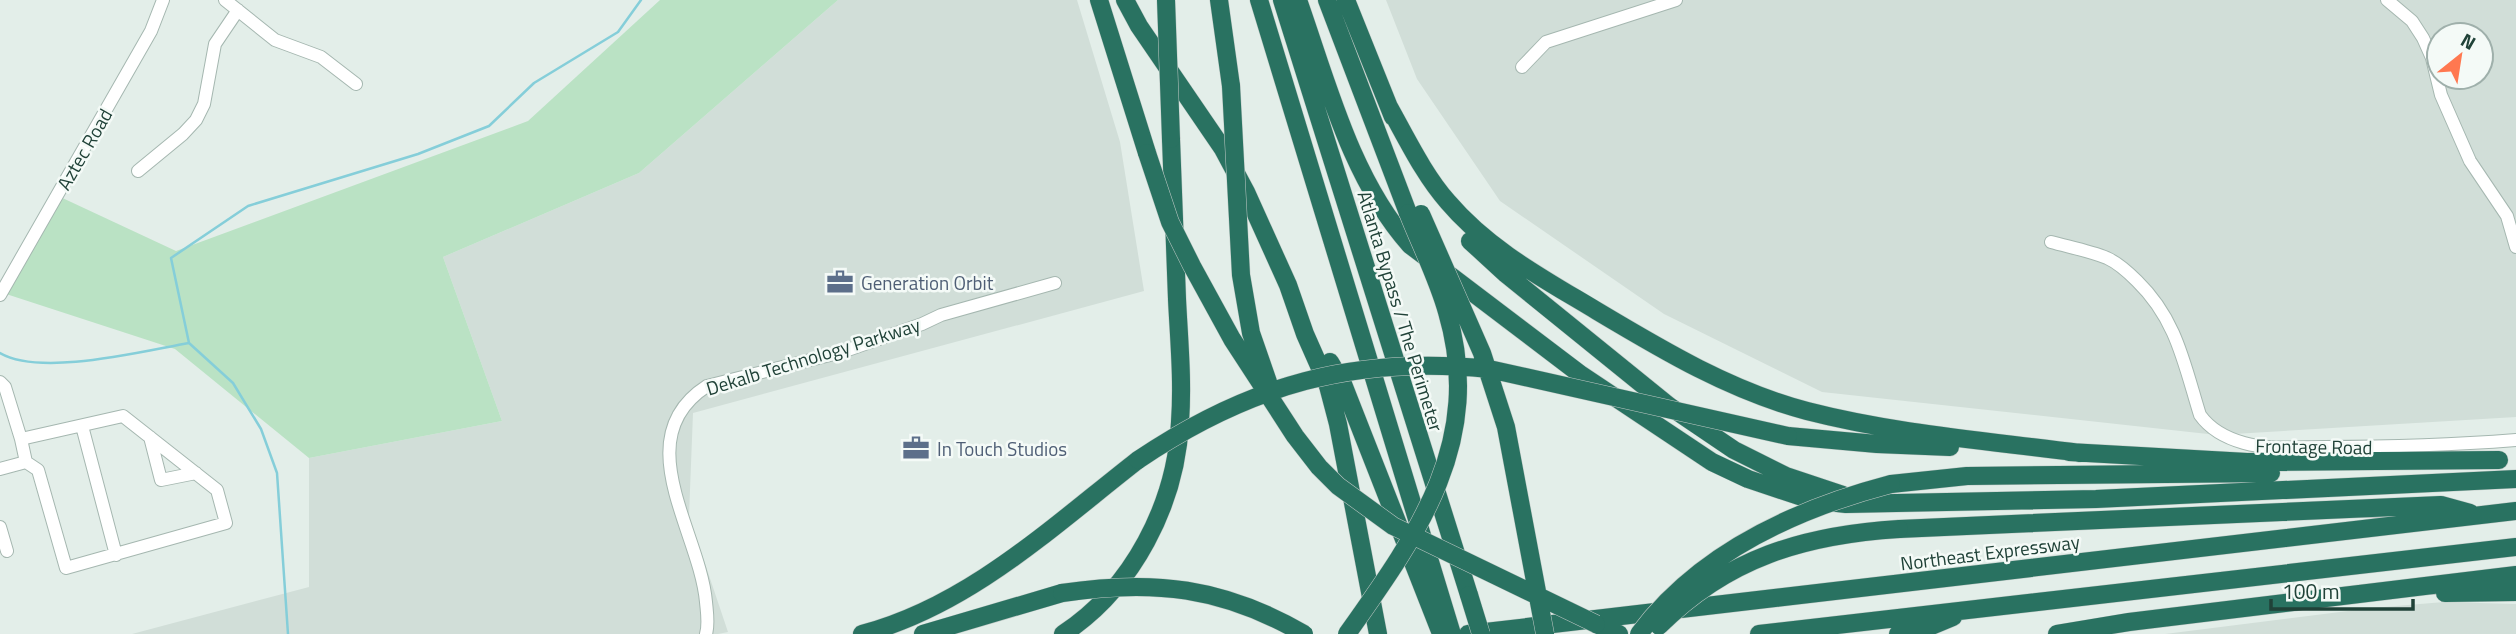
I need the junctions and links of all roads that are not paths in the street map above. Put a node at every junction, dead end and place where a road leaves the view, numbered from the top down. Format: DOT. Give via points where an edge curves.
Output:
graph roads {
  1 [pos="163,0"];
  2 [pos="225,0"];
  3 [pos="1099,0"];
  4 [pos="1125,0"];
  5 [pos="1166,0"];
  6 [pos="1219,0"];
  7 [pos="1259,0"];
  8 [pos="1282,0"];
  9 [pos="1298,0"];
  10 [pos="1327,0"];
  11 [pos="1346,0"];
  12 [pos="1676,0"];
  13 [pos="2387,0"];
  14 [pos="238,10"];
  15 [pos="1522,67"];
  16 [pos="356,84"];
  17 [pos="1389,107"];
  18 [pos="138,171"];
  19 [pos="1415,214"];
  20 [pos="2051,242"];
  21 [pos="2516,247"];
  22 [pos="1055,283"];
  23 [pos="1288,285"];
  24 [pos="0,295"];
  25 [pos="0,382"];
  26 [pos="1278,409"];
  27 [pos="82,426"];
  28 [pos="150,437"];
  29 [pos="21,439"];
  30 [pos="2516,440"];
  31 [pos="2080,453"];
  32 [pos="2507,460"];
  33 [pos="26,462"];
  34 [pos="0,469"];
  35 [pos="196,473"];
  36 [pos="2516,479"];
  37 [pos="1881,502"];
  38 [pos="2516,511"];
  39 [pos="2480,515"];
  40 [pos="0,527"];
  41 [pos="2516,547"];
  42 [pos="7,551"];
  43 [pos="116,555"];
  44 [pos="2516,575"];
  45 [pos="2516,592"];
  46 [pos="2343,596"];
  47 [pos="1434,597"];
  48 [pos="1973,609"];
  49 [pos="2209,611"];
  50 [pos="1376,626"];
  51 [pos="707,630"];
  52 [pos="862,634"];
  53 [pos="923,634"];
  54 [pos="1063,634"];
  55 [pos="1304,634"];
  56 [pos="1347,634"];
  57 [pos="1441,634"];
  58 [pos="1452,634"];
  59 [pos="1468,634"];
  60 [pos="1481,634"];
  61 [pos="1545,634"];
  62 [pos="1619,634"];
  63 [pos="1639,634"];
  64 [pos="1651,634"];
  65 [pos="1759,634"];
  66 [pos="1898,634"];
  67 [pos="2057,634"];
  68 [pos="2117,634"];
  1 -- 24 [label="street, Aztec Road" via="137,55"];
  2 -- 14 [label="street"];
  3 -- 26 [label="highway, bridge" via="1170,222 1232,339"];
  4 -- 23 [label="highway" via="1223,149"];
  5 -- 54 [label="highway, bridge" via="1181,390 1177,456 1163,505 1139,555 1094,611"];
  6 -- 26 [label="highway, bridge" via="1231,86 1241,275 1251,333"];
  7 -- 47 [label="highway"];
  8 -- 60 [label="highway, Atlanta Bypass / The Perimeter, bridge"];
  9 -- 37 [label="highway" via="1350,146 1376,200 1410,245 1580,374 1712,462 1811,499"];
  10 -- 19 [label="highway"];
  11 -- 17 [label="highway"];
  12 -- 15 [label="street" via="1546,42"];
  13 -- 21 [label="street" via="2412,21 2423,38 2441,95 2470,161 2507,216"];
  14 -- 16 [label="street" via="275,40 321,57"];
  14 -- 18 [label="street" via="215,44 204,104 196,120"];
  17 -- 31 [label="highway" via="1447,201 1489,243 1534,274 1711,375 1793,407 1849,421"];
  17 -- 37 [label="highway" via="1409,158 1467,237 1669,406 1734,450 1786,476"];
  19 -- 56 [label="highway, bridge" via="1453,334 1458,386 1454,439 1430,504"];
  19 -- 61 [label="highway, bridge" via="1482,353 1502,414"];
  20 -- 30 [label="street, Frontage Road" via="2108,259 2149,293 2174,333 2200,415 2230,439 2309,447"];
  22 -- 51 [label="street, Dekalb Technology Parkway" via="941,315 842,352 707,386 693,395 672,427 668,458 704,582"];
  23 -- 47 [label="highway" via="1343,384"];
  23 -- 50 [label="highway" via="1338,424"];
  25 -- 29 [label="street"];
  26 -- 62 [label="highway, bridge" via="1319,467 1368,510"];
  27 -- 28 [label="street" via="123,416"];
  27 -- 29 [label="street"];
  27 -- 43 [label="street"];
  28 -- 35 [label="street"];
  28 -- 35 [label="street" via="161,480"];
  29 -- 33 [label="street"];
  31 -- 32 [label="highway" via="2247,462"];
  31 -- 52 [label="highway, bridge" via="1788,436 1489,369 1453,365 1330,374 1272,390 1189,427 965,590"];
  32 -- 63 [label="highway, bridge" via="2238,474 1967,476 1891,484 1795,516 1748,541 1713,562"];
  33 -- 34 [label="street"];
  33 -- 43 [label="street" via="38,470 66,568"];
  35 -- 43 [label="street" via="217,490 226,523"];
  36 -- 37 [label="highway" via="2096,499"];
  38 -- 39 [label="highway, Northeast Expressway"];
  39 -- 59 [label="highway, Northeast Expressway"];
  39 -- 64 [label="highway, bridge" via="2441,505 1867,531 1801,542 1762,555 1699,591"];
  40 -- 42 [label="street"];
  41 -- 48 [label="highway"];
  44 -- 46 [label="highway"];
  45 -- 46 [label="highway"];
  46 -- 49 [label="highway"];
  47 -- 57 [label="highway"];
  47 -- 58 [label="highway"];
  48 -- 65 [label="highway"];
  48 -- 66 [label="highway"];
  49 -- 67 [label="highway"];
  49 -- 68 [label="highway"];
  53 -- 55 [label="highway, bridge" via="1062,593 1152,585 1203,592 1250,607"];
}
